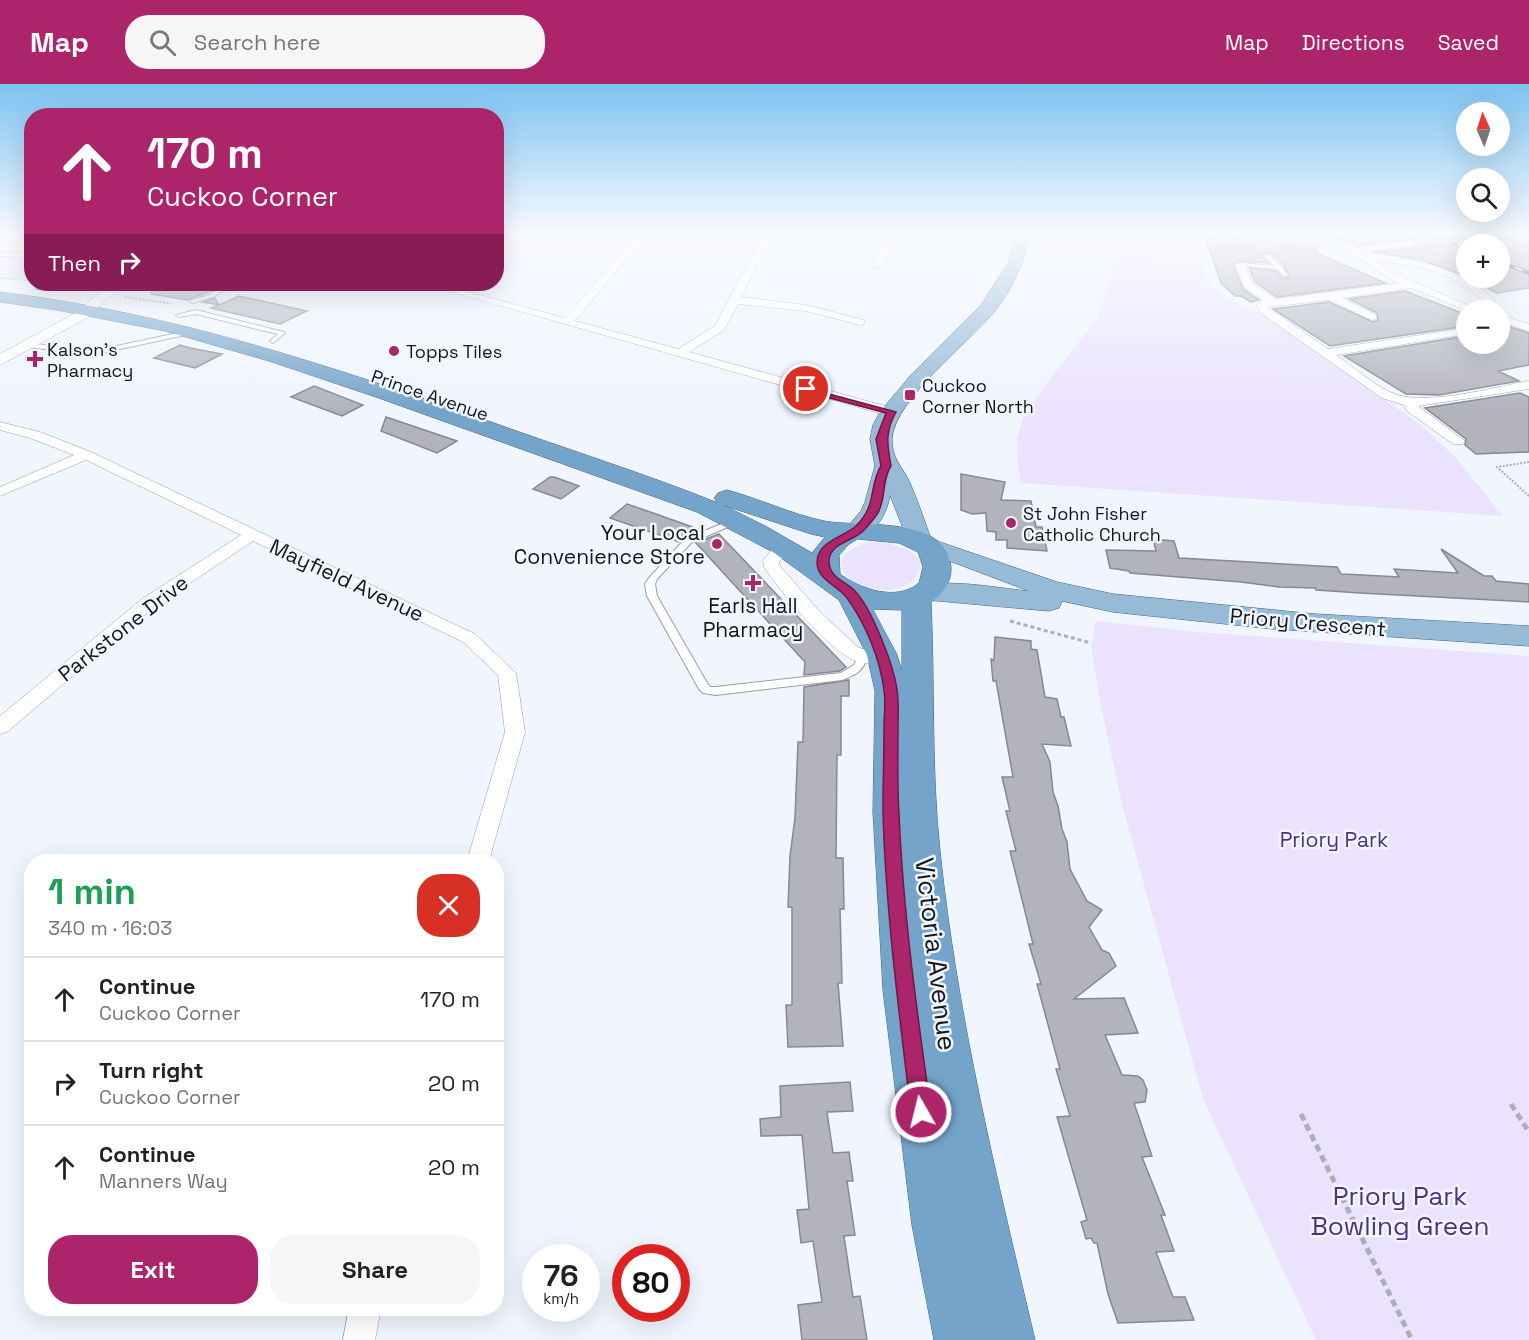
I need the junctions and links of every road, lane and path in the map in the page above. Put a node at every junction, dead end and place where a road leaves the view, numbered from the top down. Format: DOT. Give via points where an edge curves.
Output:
graph roads {
  1 [pos="37,292"];
  2 [pos="37,292"];
  3 [pos="218,292"];
  4 [pos="466,292"];
  5 [pos="594,292"];
  6 [pos="739,292"];
  7 [pos="998,292"];
  8 [pos="1257,292"];
  9 [pos="1366,292"];
  10 [pos="1427,292"];
  11 [pos="1331,297"];
  12 [pos="94,299"];
  13 [pos="735,300"];
  14 [pos="1273,302"];
  15 [pos="1456,303"];
  16 [pos="188,316"];
  17 [pos="1372,317"];
  18 [pos="1529,319"];
  19 [pos="569,321"];
  20 [pos="860,322"];
  21 [pos="1512,322"];
  22 [pos="1529,328"];
  23 [pos="1456,333"];
  24 [pos="28,345"];
  25 [pos="1327,353"];
  26 [pos="679,354"];
  27 [pos="0,360"];
  28 [pos="1527,387"];
  29 [pos="1408,402"];
  30 [pos="891,412"];
  31 [pos="0,426"];
  32 [pos="1458,441"];
  33 [pos="86,455"];
  34 [pos="1529,462"];
  35 [pos="886,466"];
  36 [pos="0,492"];
  37 [pos="1529,496"];
  38 [pos="736,520"];
  39 [pos="854,532"];
  40 [pos="252,535"];
  41 [pos="922,543"];
  42 [pos="784,546"];
  43 [pos="826,575"];
  44 [pos="851,594"];
  45 [pos="921,595"];
  46 [pos="1088,599"];
  47 [pos="1529,636"];
  48 [pos="872,656"];
  49 [pos="0,727"];
  50 [pos="480,854"];
  51 [pos="1511,1104"];
  52 [pos="1301,1114"];
  53 [pos="1529,1132"];
  54 [pos="364,1316"];
  55 [pos="359,1340"];
  56 [pos="962,1340"];
  57 [pos="1007,1340"];
  58 [pos="1412,1340"];
  1 -- 12 [label="highway, Prince Avenue"];
  2 -- 12 [label="highway"];
  3 -- 16 [label="lane"];
  4 -- 19 [label="street"];
  5 -- 19 [label="street"];
  6 -- 13 [label="street"];
  7 -- 30 [label="main road" via="988,308"];
  8 -- 14 [label="street"];
  9 -- 11 [label="street"];
  10 -- 15 [label="street"];
  11 -- 14 [label="street"];
  11 -- 17 [label="street"];
  12 -- 16 [label="highway, Prince Avenue"];
  12 -- 24 [label="street"];
  13 -- 20 [label="street" via="806,308"];
  13 -- 26 [label="street" via="720,328"];
  14 -- 25 [label="street" via="1262,304 1266,312"];
  16 -- 24 [label="lane" via="93,353"];
  16 -- 38 [label="highway, Prince Avenue" via="321,369"];
  16 -- 39 [label="highway, Prince Avenue" via="273,340 798,522"];
  18 -- 21 [label="street"];
  19 -- 26 [label="street"];
  21 -- 22 [label="street"];
  23 -- 25 [label="street"];
  24 -- 27 [label="street"];
  25 -- 29 [label="street" via="1386,395"];
  26 -- 30 [label="street"];
  28 -- 29 [label="street" via="1425,403"];
  29 -- 32 [label="street"];
  30 -- 35 [label="main road" via="881,439"];
  31 -- 33 [label="street, Mayfield Avenue"];
  33 -- 36 [label="street"];
  33 -- 40 [label="street, Mayfield Avenue"];
  34 -- 37 [label="path" via="1497,467"];
  35 -- 39 [label="main road" via="879,477 875,510"];
  35 -- 41 [label="main road" via="897,480"];
  38 -- 42 [label="highway, Prince Avenue"];
  38 -- 48 [label="lane" via="688,541 650,584 652,596 703,686 716,691 842,676"];
  39 -- 41 [label="highway" via="893,534"];
  39 -- 43 [label="highway" via="828,549 824,556"];
  40 -- 49 [label="street, Parkstone Drive" via="148,603"];
  40 -- 50 [label="street, Mayfield Avenue" via="469,638 507,673 515,732"];
  41 -- 45 [label="highway" via="930,549 937,565 933,584"];
  41 -- 46 [label="main road, Priory Crescent" via="1003,574"];
  42 -- 43 [label="highway, Prince Avenue"];
  42 -- 48 [label="street" via="771,561 776,572 848,650"];
  43 -- 44 [label="highway"];
  44 -- 45 [label="highway" via="884,601"];
  44 -- 48 [label="highway, Victoria Avenue"];
  45 -- 46 [label="main road, Priory Crescent" via="956,592 1045,602"];
  45 -- 57 [label="highway, Victoria Avenue" via="918,781 924,882 966,1154"];
  46 -- 47 [label="main road, Priory Crescent" via="1245,618"];
  48 -- 56 [label="highway, Victoria Avenue" via="891,691 891,812 905,990 938,1225"];
  51 -- 53 [label="path"];
  52 -- 58 [label="path"];
  54 -- 55 [label="street"];
}
